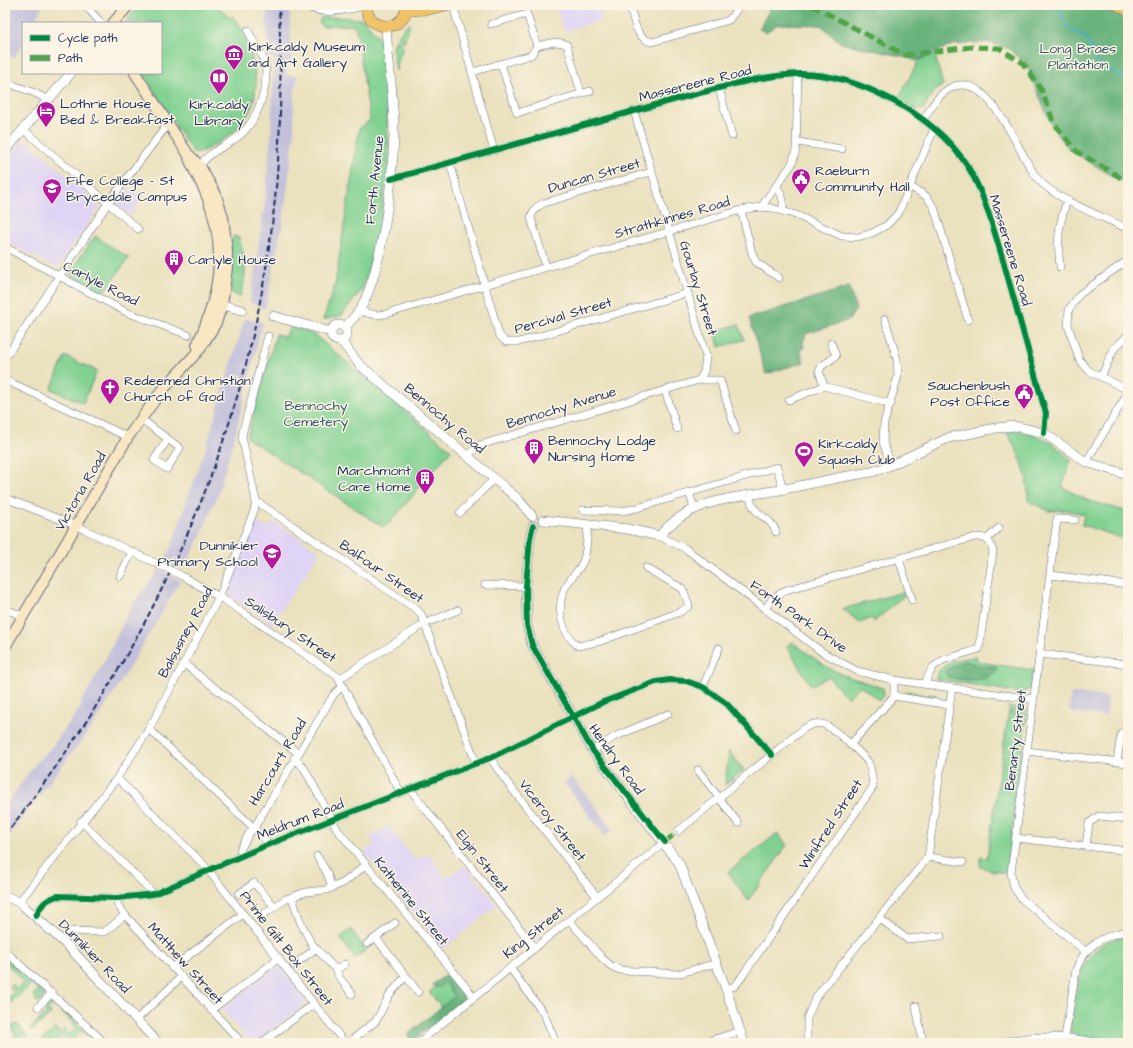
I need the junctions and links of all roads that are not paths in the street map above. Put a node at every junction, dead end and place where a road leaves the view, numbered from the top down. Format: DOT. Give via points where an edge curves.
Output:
graph roads {
  1 [pos="85,5"];
  2 [pos="129,5"];
  3 [pos="305,5"];
  4 [pos="446,5"];
  5 [pos="453,5"];
  6 [pos="630,5"];
  7 [pos="736,5"];
  8 [pos="1118,5"];
  9 [pos="366,6"];
  10 [pos="407,7"];
  11 [pos="1128,10"];
  12 [pos="100,22"];
  13 [pos="114,22"];
  14 [pos="491,24"];
  15 [pos="386,27"];
  16 [pos="248,30"];
  17 [pos="537,46"];
  18 [pos="501,64"];
  19 [pos="472,72"];
  20 [pos="70,74"];
  21 [pos="136,74"];
  22 [pos="798,74"];
  23 [pos="5,82"];
  24 [pos="719,88"];
  25 [pos="590,90"];
  26 [pos="581,93"];
  27 [pos="48,100"];
  28 [pos="634,111"];
  29 [pos="923,120"];
  30 [pos="168,124"];
  31 [pos="23,129"];
  32 [pos="934,129"];
  33 [pos="732,136"];
  34 [pos="798,142"];
  35 [pos="842,149"];
  36 [pos="5,151"];
  37 [pos="494,151"];
  38 [pos="188,154"];
  39 [pos="208,155"];
  40 [pos="450,164"];
  41 [pos="200,166"];
  42 [pos="652,172"];
  43 [pos="391,179"];
  44 [pos="776,186"];
  45 [pos="909,186"];
  46 [pos="1067,200"];
  47 [pos="108,203"];
  48 [pos="760,207"];
  49 [pos="741,210"];
  50 [pos="782,211"];
  51 [pos="138,229"];
  52 [pos="1128,229"];
  53 [pos="669,231"];
  54 [pos="5,247"];
  55 [pos="1128,260"];
  56 [pos="546,267"];
  57 [pos="1060,267"];
  58 [pos="59,276"];
  59 [pos="780,278"];
  60 [pos="483,284"];
  61 [pos="688,293"];
  62 [pos="218,304"];
  63 [pos="242,310"];
  64 [pos="359,311"];
  65 [pos="273,316"];
  66 [pos="885,319"];
  67 [pos="968,320"];
  68 [pos="345,328"];
  69 [pos="331,332"];
  70 [pos="188,335"];
  71 [pos="1128,335"];
  72 [pos="268,336"];
  73 [pos="341,341"];
  74 [pos="831,343"];
  75 [pos="5,358"];
  76 [pos="1101,377"];
  77 [pos="5,380"];
  78 [pos="699,380"];
  79 [pos="824,386"];
  80 [pos="666,390"];
  81 [pos="1128,391"];
  82 [pos="789,400"];
  83 [pos="891,404"];
  84 [pos="141,419"];
  85 [pos="677,429"];
  86 [pos="736,431"];
  87 [pos="1044,433"];
  88 [pos="128,437"];
  89 [pos="168,439"];
  90 [pos="467,456"];
  91 [pos="1086,462"];
  92 [pos="891,465"];
  93 [pos="1128,475"];
  94 [pos="494,479"];
  95 [pos="783,489"];
  96 [pos="689,492"];
  97 [pos="749,494"];
  98 [pos="5,498"];
  99 [pos="256,502"];
  100 [pos="694,508"];
  101 [pos="583,510"];
  102 [pos="460,513"];
  103 [pos="532,516"];
  104 [pos="543,520"];
  105 [pos="1075,520"];
  106 [pos="77,526"];
  107 [pos="533,526"];
  108 [pos="588,526"];
  109 [pos="999,528"];
  110 [pos="776,532"];
  111 [pos="659,536"];
  112 [pos="987,539"];
  113 [pos="132,552"];
  114 [pos="899,559"];
  115 [pos="646,568"];
  116 [pos="1051,575"];
  117 [pos="120,576"];
  118 [pos="485,585"];
  119 [pos="1128,585"];
  120 [pos="526,586"];
  121 [pos="219,597"];
  122 [pos="912,600"];
  123 [pos="5,609"];
  124 [pos="765,609"];
  125 [pos="458,610"];
  126 [pos="23,616"];
  127 [pos="424,624"];
  128 [pos="5,647"];
  129 [pos="719,648"];
  130 [pos="1040,654"];
  131 [pos="183,663"];
  132 [pos="1128,664"];
  133 [pos="339,680"];
  134 [pos="894,680"];
  135 [pos="924,684"];
  136 [pos="703,687"];
  137 [pos="952,688"];
  138 [pos="894,696"];
  139 [pos="1033,699"];
  140 [pos="949,705"];
  141 [pos="668,714"];
  142 [pos="573,717"];
  143 [pos="149,729"];
  144 [pos="1123,732"];
  145 [pos="850,745"];
  146 [pos="593,751"];
  147 [pos="1026,751"];
  148 [pos="772,755"];
  149 [pos="296,756"];
  150 [pos="490,758"];
  151 [pos="1117,762"];
  152 [pos="476,763"];
  153 [pos="1128,763"];
  154 [pos="698,770"];
  155 [pos="117,778"];
  156 [pos="410,789"];
  157 [pos="400,793"];
  158 [pos="718,798"];
  159 [pos="1128,819"];
  160 [pos="332,820"];
  161 [pos="81,821"];
  162 [pos="738,823"];
  163 [pos="254,828"];
  164 [pos="677,832"];
  165 [pos="1016,838"];
  166 [pos="665,842"];
  167 [pos="267,845"];
  168 [pos="1086,846"];
  169 [pos="1128,851"];
  170 [pos="242,855"];
  171 [pos="316,856"];
  172 [pos="928,856"];
  173 [pos="962,862"];
  174 [pos="366,865"];
  175 [pos="209,870"];
  176 [pos="332,888"];
  177 [pos="154,894"];
  178 [pos="240,894"];
  179 [pos="5,896"];
  180 [pos="292,896"];
  181 [pos="597,897"];
  182 [pos="117,898"];
  183 [pos="19,902"];
  184 [pos="274,906"];
  185 [pos="243,914"];
  186 [pos="264,914"];
  187 [pos="125,915"];
  188 [pos="36,916"];
  189 [pos="879,918"];
  190 [pos="569,920"];
  191 [pos="395,923"];
  192 [pos="1128,931"];
  193 [pos="69,932"];
  194 [pos="941,936"];
  195 [pos="376,938"];
  196 [pos="367,944"];
  197 [pos="535,948"];
  198 [pos="315,949"];
  199 [pos="5,951"];
  200 [pos="1085,951"];
  201 [pos="279,958"];
  202 [pos="717,963"];
  203 [pos="345,964"];
  204 [pos="294,965"];
  205 [pos="172,968"];
  206 [pos="510,968"];
  207 [pos="336,970"];
  208 [pos="406,976"];
  209 [pos="181,977"];
  210 [pos="726,989"];
  211 [pos="418,992"];
  212 [pos="52,994"];
  213 [pos="352,994"];
  214 [pos="474,997"];
  215 [pos="314,1004"];
  216 [pos="916,1006"];
  217 [pos="38,1007"];
  218 [pos="211,1010"];
  219 [pos="137,1019"];
  220 [pos="741,1031"];
  221 [pos="1065,1038"];
  222 [pos="104,1043"];
  223 [pos="158,1043"];
  224 [pos="242,1043"];
  225 [pos="261,1043"];
  226 [pos="345,1043"];
  227 [pos="348,1043"];
  228 [pos="418,1043"];
  229 [pos="556,1043"];
  230 [pos="702,1043"];
  231 [pos="744,1043"];
  232 [pos="807,1043"];
  233 [pos="923,1043"];
  234 [pos="1004,1043"];
  235 [pos="1096,1043"];
  1 -- 12 [label="street"];
  2 -- 13 [label="main road"];
  3 -- 9 [label="street" via="318,12"];
  4 -- 10 [label="main road" via="429,9"];
  5 -- 19 [label="street"];
  6 -- 7 [label="street" via="638,33 652,42 729,20 737,9"];
  8 -- 11 [label="main road"];
  9 -- 15 [label="main road" via="370,19"];
  10 -- 15 [label="main road" via="400,22"];
  14 -- 17 [label="street" via="527,14"];
  15 -- 43 [label="street, Forth Avenue" via="394,132"];
  16 -- 39 [label="street" via="264,60 263,98 250,126 238,137"];
  17 -- 18 [label="street" via="531,55"];
  17 -- 26 [label="street" via="555,42 567,45"];
  18 -- 19 [label="street"];
  18 -- 26 [label="street" via="516,113"];
  19 -- 37 [label="street"];
  20 -- 27 [label="street"];
  21 -- 30 [label="main road"];
  22 -- 24 [label="street, Massereene Road"];
  22 -- 29 [label="street, Massereene Road" via="843,80 871,90 900,104"];
  22 -- 34 [label="street"];
  23 -- 27 [label="street"];
  24 -- 28 [label="street, Massereene Road"];
  24 -- 33 [label="street, Massereene Road"];
  25 -- 26 [label="street"];
  27 -- 31 [label="street"];
  28 -- 37 [label="street, Massereene Road"];
  28 -- 42 [label="street, Gourlay Street"];
  29 -- 32 [label="street, Massereene Road"];
  29 -- 46 [label="street" via="941,94 956,85 966,86 983,94 994,105 1038,179"];
  30 -- 38 [label="main road"];
  30 -- 47 [label="street"];
  31 -- 36 [label="street"];
  31 -- 47 [label="street"];
  32 -- 45 [label="street, Strathkinnes Road"];
  32 -- 87 [label="street, Massereene Road" via="952,146 967,166 985,203 1046,413"];
  34 -- 35 [label="street"];
  34 -- 44 [label="street" via="792,164"];
  37 -- 40 [label="street, Massereene Road"];
  38 -- 39 [label="street"];
  38 -- 41 [label="main road"];
  38 -- 62 [label="main road" via="206,194 216,226 219,261"];
  39 -- 41 [label="street"];
  40 -- 43 [label="street, Massereene Road"];
  40 -- 60 [label="street, Percival Street"];
  41 -- 62 [label="main road" via="216,195 225,230 227,268"];
  42 -- 53 [label="street, Gourlay Street"];
  42 -- 56 [label="street, Duncan Street" via="537,206 531,218"];
  43 -- 64 [label="street, Forth Avenue" via="378,257 369,289"];
  44 -- 48 [label="street"];
  44 -- 50 [label="street" via="780,190 784,205"];
  45 -- 50 [label="street, Strathkinnes Road" via="899,212 887,225 872,234 858,237 842,236"];
  45 -- 67 [label="street" via="926,196 934,207"];
  46 -- 52 [label="street"];
  46 -- 57 [label="street" via="1059,224"];
  47 -- 51 [label="street"];
  47 -- 58 [label="street"];
  48 -- 49 [label="street, Strathkinnes Road"];
  48 -- 50 [label="street, Strathkinnes Road"];
  49 -- 53 [label="street, Strathkinnes Road"];
  49 -- 59 [label="street" via="756,262"];
  53 -- 56 [label="street, Strathkinnes Road"];
  53 -- 61 [label="street, Gourlay Street"];
  54 -- 58 [label="street, Carlyle Road"];
  55 -- 76 [label="street" via="1080,294 1069,309 1068,325 1079,359 1088,370"];
  56 -- 60 [label="street, Strathkinnes Road"];
  58 -- 70 [label="street, Carlyle Road" via="126,312"];
  58 -- 75 [label="street"];
  60 -- 61 [label="street, Percival Street" via="499,335 511,343"];
  60 -- 64 [label="street, Strathkinnes Road" via="386,314 376,315"];
  61 -- 78 [label="street, Gourlay Street" via="706,356 706,365"];
  62 -- 63 [label="street"];
  62 -- 84 [label="main road, Victoria Road" via="208,338"];
  64 -- 68 [label="street, Forth Avenue"];
  65 -- 69 [label="street"];
  66 -- 83 [label="street" via="897,359 898,376"];
  68 -- 69 [label="street" via="338,325 333,327"];
  68 -- 73 [label="street" via="347,335"];
  69 -- 73 [label="street" via="332,338"];
  71 -- 76 [label="street" via="1114,349"];
  72 -- 99 [label="street, Balsusney Road" via="242,437"];
  73 -- 90 [label="street, Bennochy Road" via="360,364"];
  74 -- 79 [label="street" via="836,356 819,371"];
  76 -- 81 [label="street"];
  77 -- 88 [label="street"];
  78 -- 80 [label="street, Bennochy Avenue"];
  78 -- 86 [label="street, Bennochy Avenue" via="719,377"];
  79 -- 82 [label="street"];
  79 -- 83 [label="street"];
  80 -- 85 [label="street"];
  80 -- 90 [label="street, Bennochy Avenue" via="480,445"];
  81 -- 91 [label="street"];
  83 -- 92 [label="street" via="884,423 883,442"];
  84 -- 88 [label="main road, Victoria Road"];
  84 -- 89 [label="street"];
  87 -- 91 [label="street"];
  87 -- 92 [label="street" via="1015,426 976,432 948,438"];
  88 -- 106 [label="main road, Victoria Road"];
  90 -- 94 [label="street, Bennochy Road"];
  91 -- 93 [label="street"];
  92 -- 95 [label="street" via="872,472"];
  94 -- 102 [label="street"];
  94 -- 103 [label="street, Bennochy Road" via="518,499"];
  95 -- 96 [label="street" via="777,467"];
  95 -- 97 [label="street"];
  96 -- 100 [label="street"];
  96 -- 101 [label="street" via="622,511"];
  97 -- 100 [label="street"];
  97 -- 110 [label="street" via="754,510 772,523"];
  98 -- 106 [label="street, Salisbury Street"];
  99 -- 121 [label="street, Balsusney Road"];
  99 -- 127 [label="street, Balfour Street" via="416,609"];
  100 -- 111 [label="street" via="670,523"];
  103 -- 104 [label="street" via="538,514"];
  103 -- 107 [label="street" via="530,521"];
  104 -- 107 [label="street" via="541,525"];
  104 -- 108 [label="street"];
  105 -- 116 [label="street, Benarty Street" via="1057,519"];
  106 -- 113 [label="street, Salisbury Street"];
  106 -- 126 [label="main road, Victoria Road"];
  107 -- 120 [label="street, Hendry Road"];
  108 -- 111 [label="street" via="628,529"];
  108 -- 115 [label="street" via="584,558 564,590 560,604 561,616 571,641 578,646 601,641 690,606 683,589"];
  109 -- 112 [label="street"];
  111 -- 124 [label="street, Forth Park Drive" via="686,549"];
  112 -- 114 [label="street" via="975,537"];
  112 -- 135 [label="street" via="992,545 993,552 979,649 943,660 933,667"];
  113 -- 117 [label="street"];
  113 -- 121 [label="street, Salisbury Street, bridge"];
  114 -- 122 [label="street"];
  114 -- 124 [label="street" via="786,590 773,598"];
  116 -- 119 [label="street"];
  116 -- 130 [label="street, Benarty Street"];
  118 -- 120 [label="street"];
  120 -- 142 [label="street, Hendry Road" via="527,625 532,645"];
  121 -- 131 [label="street, Balsusney Road"];
  121 -- 133 [label="street, Salisbury Street"];
  123 -- 126 [label="street"];
  124 -- 134 [label="street, Forth Park Drive" via="822,652 857,671"];
  125 -- 127 [label="street, Harcourt Road"];
  126 -- 128 [label="main road, Victoria Road"];
  127 -- 133 [label="street, Harcourt Road"];
  127 -- 152 [label="street, Balfour Street"];
  129 -- 136 [label="street"];
  130 -- 132 [label="street"];
  130 -- 139 [label="street, Benarty Street"];
  131 -- 143 [label="street, Balsusney Road"];
  131 -- 149 [label="street, Katherine Street"];
  133 -- 149 [label="street, Harcourt Road" via="334,694"];
  133 -- 157 [label="street, Salisbury Street"];
  134 -- 135 [label="street, Forth Park Drive"];
  134 -- 138 [label="street"];
  135 -- 137 [label="street, Forth Park Drive"];
  136 -- 142 [label="street, Meldrum Road" via="686,681 656,682"];
  136 -- 148 [label="street, Meldrum Road" via="727,704"];
  137 -- 139 [label="street, Forth Park Drive"];
  137 -- 140 [label="street"];
  138 -- 140 [label="street"];
  138 -- 145 [label="street"];
  139 -- 147 [label="street, Benarty Street"];
  140 -- 172 [label="street"];
  141 -- 146 [label="street" via="614,737"];
  142 -- 146 [label="street, Hendry Road"];
  142 -- 150 [label="street, Meldrum Road"];
  143 -- 155 [label="street, Balsusney Road"];
  143 -- 163 [label="street"];
  144 -- 151 [label="street" via="1120,734"];
  145 -- 148 [label="street, Winifred Street" via="827,725 815,723 802,730"];
  145 -- 210 [label="street, Winifred Street" via="867,762 872,774 873,787 741,978 735,986"];
  146 -- 166 [label="street, Hendry Road"];
  147 -- 151 [label="street"];
  147 -- 165 [label="street, Benarty Street"];
  148 -- 158 [label="street, Winifred Street"];
  149 -- 160 [label="street, Katherine Street"];
  149 -- 163 [label="street, Harcourt Road"];
  150 -- 152 [label="street, Meldrum Road"];
  150 -- 181 [label="street, Viceroy Street"];
  151 -- 153 [label="street"];
  152 -- 156 [label="street, Meldrum Road"];
  154 -- 158 [label="street"];
  155 -- 161 [label="street, Balsusney Road"];
  155 -- 175 [label="street, Prime Gilt Box Street"];
  156 -- 157 [label="street, Meldrum Road"];
  156 -- 197 [label="street, Elgin Street"];
  157 -- 160 [label="street, Meldrum Road"];
  158 -- 162 [label="street"];
  158 -- 164 [label="street, Winifred Street"];
  159 -- 168 [label="street" via="1099,816 1089,823"];
  160 -- 167 [label="street, Meldrum Road"];
  160 -- 174 [label="street, Katherine Street"];
  161 -- 177 [label="street"];
  161 -- 183 [label="street, Balsusney Road"];
  163 -- 167 [label="street" via="265,839"];
  163 -- 170 [label="street, Harcourt Road" via="240,850"];
  165 -- 168 [label="street"];
  165 -- 200 [label="street, Benarty Street" via="1011,873 1014,888 1022,899"];
  166 -- 181 [label="street, King Street"];
  166 -- 202 [label="street, Hendry Road" via="680,863"];
  167 -- 170 [label="street, Meldrum Road"];
  168 -- 169 [label="street"];
  170 -- 175 [label="street, Meldrum Road"];
  171 -- 176 [label="street" via="327,873"];
  172 -- 173 [label="street"];
  172 -- 189 [label="street"];
  174 -- 176 [label="street" via="343,883"];
  174 -- 214 [label="street, Katherine Street"];
  175 -- 177 [label="street, Meldrum Road"];
  175 -- 185 [label="street, Prime Gilt Box Street"];
  176 -- 180 [label="street"];
  177 -- 182 [label="street, Meldrum Road"];
  178 -- 184 [label="street" via="254,883"];
  179 -- 183 [label="street, Dunnikier Road"];
  180 -- 184 [label="street"];
  180 -- 198 [label="street" via="302,926"];
  181 -- 190 [label="street, King Street"];
  182 -- 187 [label="street, Matthew Street" via="117,904"];
  182 -- 188 [label="street, Meldrum Road" via="57,896 42,904"];
  183 -- 188 [label="street, Dunnikier Road"];
  184 -- 186 [label="street"];
  185 -- 201 [label="street, Prime Gilt Box Street"];
  185 -- 205 [label="street"];
  187 -- 193 [label="street" via="105,932"];
  187 -- 205 [label="street, Matthew Street"];
  188 -- 219 [label="street, Dunnikier Road"];
  189 -- 194 [label="street" via="907,939"];
  189 -- 232 [label="street" via="816,996 807,1018"];
  190 -- 197 [label="street, King Street"];
  190 -- 202 [label="street" via="602,958 620,970 677,974 696,971"];
  191 -- 195 [label="street"];
  192 -- 200 [label="street" via="1108,936"];
  195 -- 196 [label="street"];
  195 -- 208 [label="street"];
  197 -- 206 [label="street, King Street"];
  198 -- 204 [label="street"];
  198 -- 207 [label="street"];
  199 -- 212 [label="street"];
  200 -- 221 [label="street" via="1076,970"];
  201 -- 215 [label="street, Prime Gilt Box Street"];
  201 -- 218 [label="street"];
  202 -- 210 [label="street, Hendry Road"];
  203 -- 207 [label="street"];
  205 -- 209 [label="street, Matthew Street"];
  206 -- 214 [label="street, King Street"];
  206 -- 229 [label="street" via="544,1014"];
  207 -- 213 [label="street"];
  208 -- 211 [label="street"];
  208 -- 227 [label="street" via="390,994 376,1021"];
  209 -- 218 [label="street, Matthew Street"];
  209 -- 219 [label="street"];
  210 -- 220 [label="street, Hendry Road"];
  212 -- 217 [label="street"];
  212 -- 222 [label="street"];
  214 -- 228 [label="street, King Street"];
  215 -- 225 [label="street"];
  215 -- 226 [label="street, Prime Gilt Box Street"];
  216 -- 233 [label="street"];
  218 -- 224 [label="street, Matthew Street"];
  219 -- 223 [label="street, Dunnikier Road"];
  220 -- 230 [label="street"];
  220 -- 231 [label="street, Hendry Road"];
  221 -- 234 [label="street" via="1042,1037"];
  221 -- 235 [label="street"];
}
